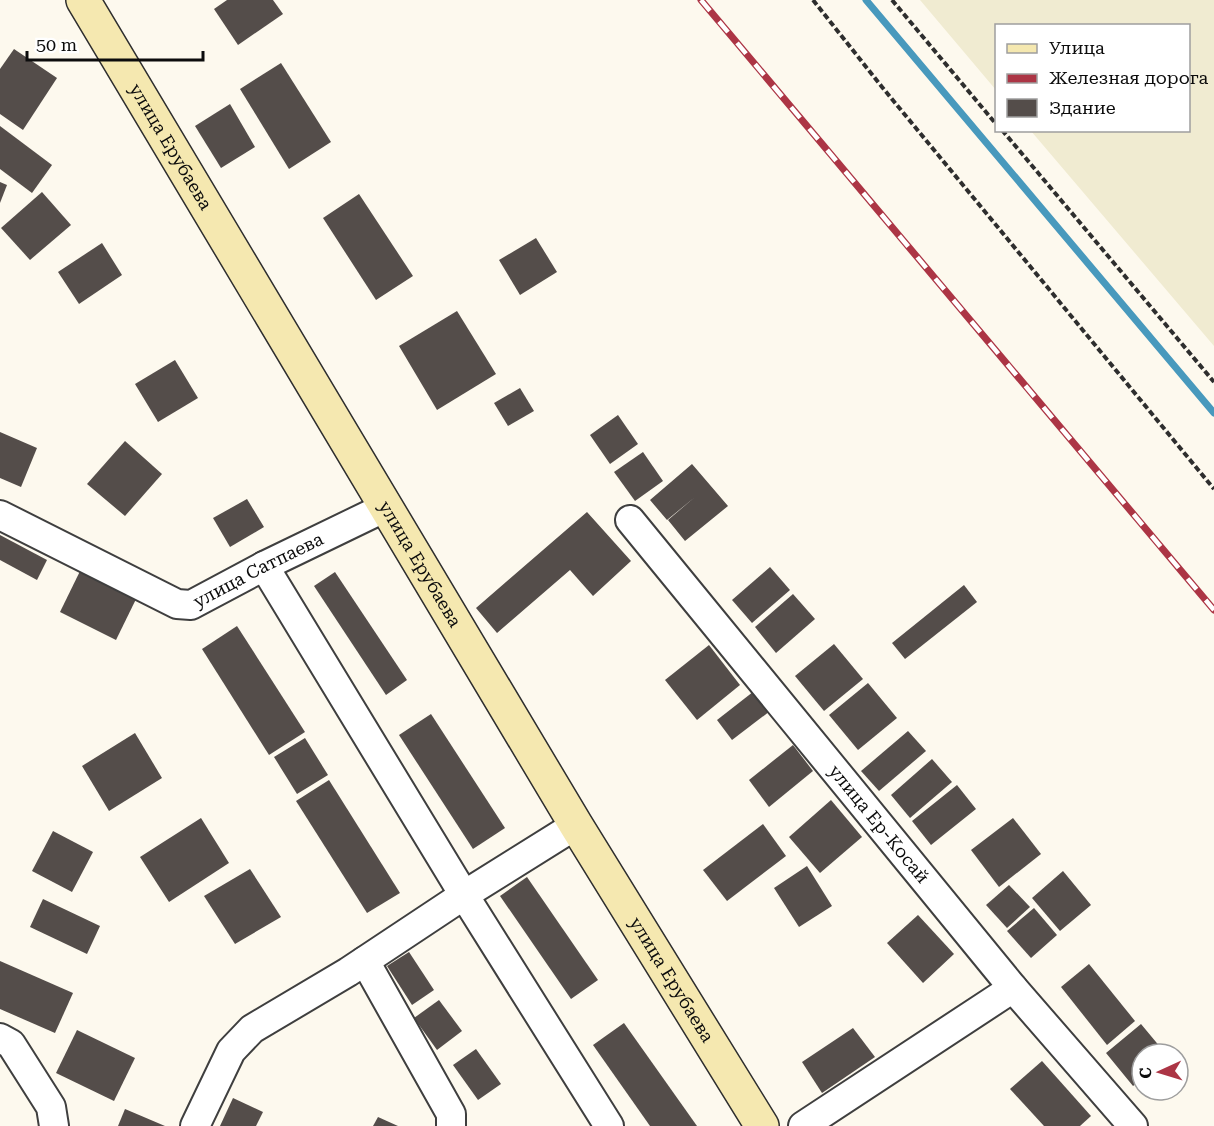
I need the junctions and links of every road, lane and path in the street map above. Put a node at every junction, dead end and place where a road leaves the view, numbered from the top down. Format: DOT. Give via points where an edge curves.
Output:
graph roads {
  1 [pos="83,0"];
  2 [pos="813,0"];
  3 [pos="892,0"];
  4 [pos="995,123"];
  5 [pos="1004,132"];
  6 [pos="1214,382"];
  7 [pos="1214,489"];
  8 [pos="386,507"];
  9 [pos="0,515"];
  10 [pos="630,520"];
  11 [pos="264,566"];
  12 [pos="576,825"];
  13 [pos="464,895"];
  14 [pos="365,961"];
  15 [pos="1013,988"];
  16 [pos="0,1038"];
  17 [pos="760,1125"];
  18 [pos="54,1126"];
  19 [pos="195,1126"];
  20 [pos="451,1126"];
  21 [pos="609,1126"];
  22 [pos="804,1126"];
  23 [pos="1133,1126"];
  1 -- 8 [label="street, улица Ерубаева"];
  2 -- 7 [label="path"];
  3 -- 4 [label="path"];
  5 -- 6 [label="path"];
  8 -- 11 [label="street, улица Сатпаева"];
  8 -- 12 [label="street, улица Ерубаева"];
  9 -- 11 [label="street, улица Сатпаева" via="177,604 190,605"];
  10 -- 15 [label="street, улица Ер-Косай"];
  11 -- 13 [label="street"];
  12 -- 13 [label="street"];
  12 -- 17 [label="street, улица Ерубаева"];
  13 -- 14 [label="street"];
  13 -- 21 [label="street"];
  14 -- 19 [label="street" via="252,1029 231,1051"];
  14 -- 20 [label="street" via="451,1114"];
  15 -- 22 [label="street"];
  15 -- 23 [label="street, улица Ер-Косай"];
  16 -- 18 [label="street" via="11,1044 51,1107"];
}
